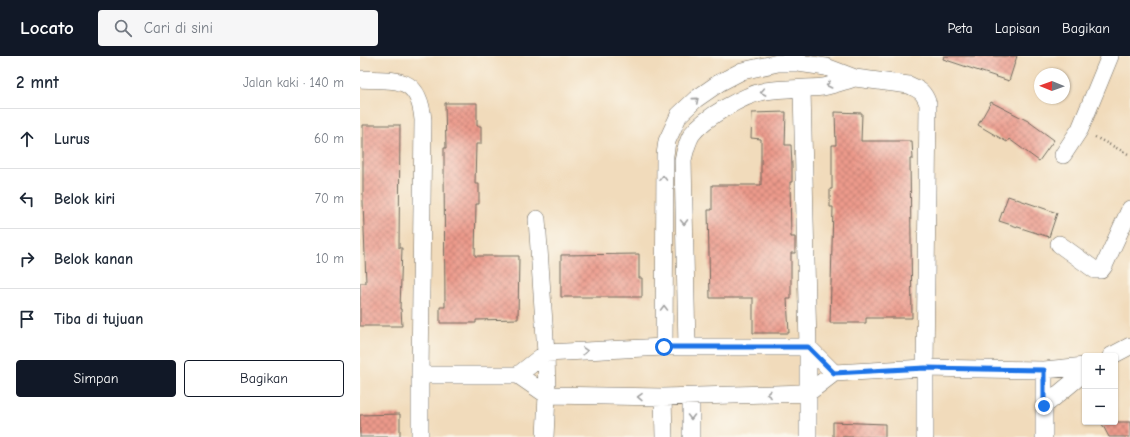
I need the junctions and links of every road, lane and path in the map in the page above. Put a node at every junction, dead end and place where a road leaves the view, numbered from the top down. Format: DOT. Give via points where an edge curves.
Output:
graph roads {
  1 [pos="1110,56"];
  2 [pos="855,78"];
  3 [pos="360,80"];
  4 [pos="802,89"];
  5 [pos="1080,129"];
  6 [pos="664,155"];
  7 [pos="1063,155"];
  8 [pos="1130,155"];
  9 [pos="683,160"];
  10 [pos="1130,209"];
  11 [pos="537,219"];
  12 [pos="1059,244"];
  13 [pos="1130,346"];
  14 [pos="664,347"];
  15 [pos="687,347"];
  16 [pos="808,347"];
  17 [pos="546,353"];
  18 [pos="1117,353"];
  19 [pos="1082,366"];
  20 [pos="925,368"];
  21 [pos="1044,370"];
  22 [pos="834,373"];
  23 [pos="1082,374"];
  24 [pos="420,375"];
  25 [pos="518,375"];
  26 [pos="808,393"];
  27 [pos="547,395"];
  28 [pos="690,396"];
  29 [pos="663,397"];
  30 [pos="1044,406"];
  31 [pos="420,437"];
  32 [pos="545,437"];
  33 [pos="664,437"];
  34 [pos="691,437"];
  35 [pos="808,437"];
  36 [pos="926,437"];
  37 [pos="1044,437"];
  1 -- 5 [label="street"];
  2 -- 4 [label="street, one-way" via="824,87"];
  6 -- 2 [label="street, one-way" via="667,141 679,115 696,99 742,71 778,63 798,63 826,68"];
  2 -- 20 [label="street" via="909,85 925,94 928,104"];
  3 -- 24 [label="street" via="399,81 410,86 417,94 421,105 423,120"];
  4 -- 9 [label="street, one-way" via="765,91 739,100 710,118 693,134 688,141"];
  4 -- 16 [label="street"];
  5 -- 7 [label="street"];
  5 -- 8 [label="path"];
  6 -- 9 [label="street"];
  14 -- 6 [label="street, one-way"];
  9 -- 15 [label="street, one-way"];
  10 -- 12 [label="street" via="1101,270 1095,270"];
  11 -- 17 [label="street"];
  13 -- 18 [label="street"];
  14 -- 15 [label="street"];
  17 -- 14 [label="street, one-way"];
  15 -- 16 [label="street"];
  16 -- 22 [label="street"];
  16 -- 26 [label="street"];
  17 -- 25 [label="street"];
  17 -- 27 [label="street"];
  19 -- 21 [label="street"];
  20 -- 21 [label="street"];
  20 -- 22 [label="street"];
  20 -- 36 [label="street"];
  21 -- 30 [label="street"];
  22 -- 26 [label="street"];
  23 -- 30 [label="street"];
  24 -- 25 [label="street"];
  24 -- 31 [label="street"];
  25 -- 27 [label="street"];
  26 -- 28 [label="street, one-way"];
  26 -- 35 [label="street"];
  29 -- 27 [label="street, one-way"];
  27 -- 32 [label="street"];
  28 -- 29 [label="street"];
  28 -- 34 [label="street, one-way"];
  29 -- 33 [label="street"];
  30 -- 37 [label="street"];
}
